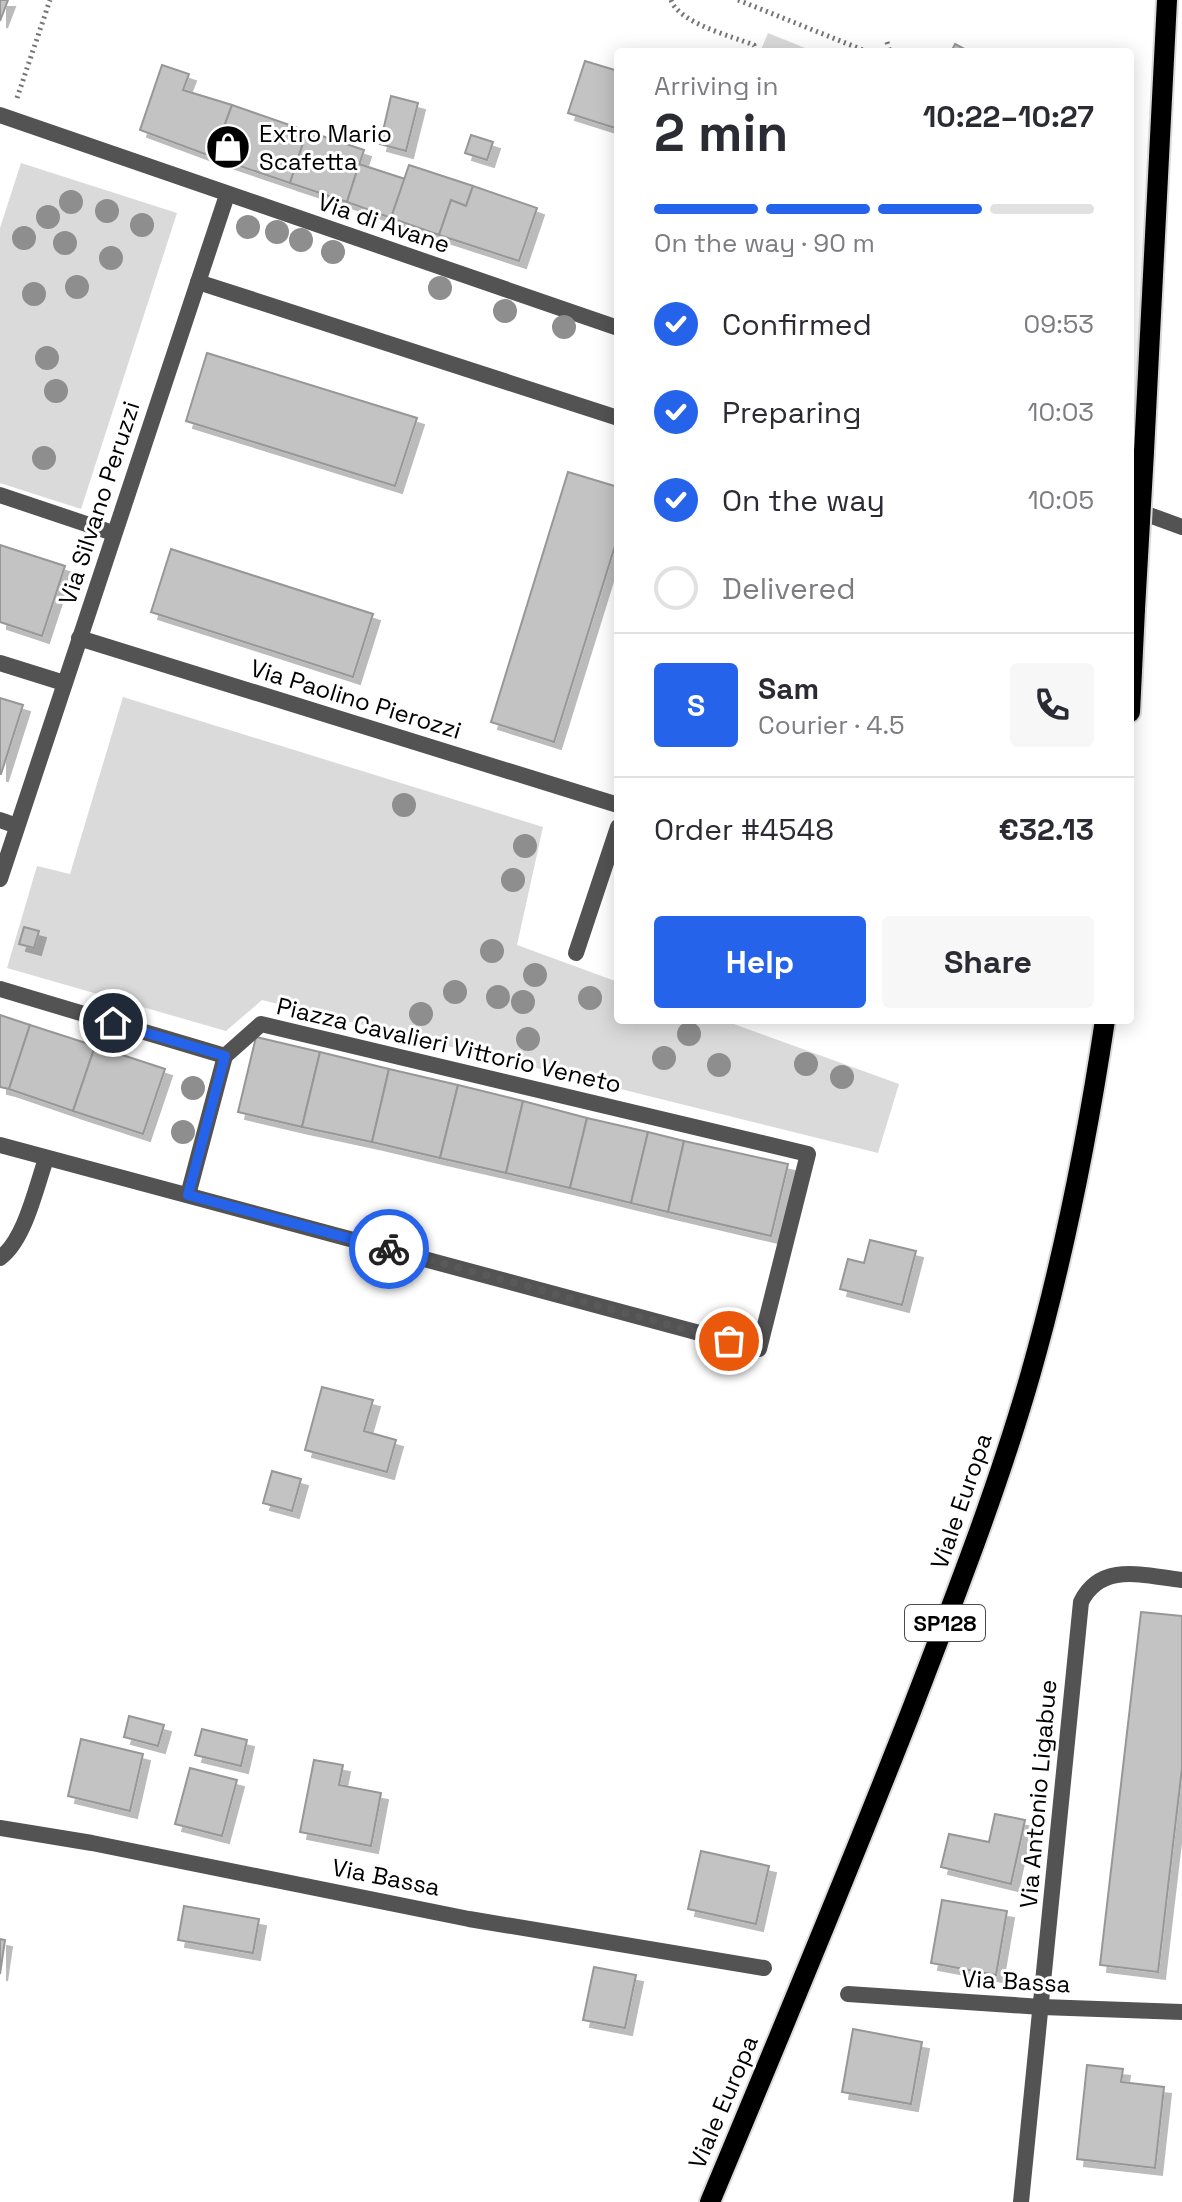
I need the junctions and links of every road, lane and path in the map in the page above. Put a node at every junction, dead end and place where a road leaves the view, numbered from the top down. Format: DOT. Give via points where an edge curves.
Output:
graph roads {
  1 [pos="50,0"];
  2 [pos="671,0"];
  3 [pos="738,0"];
  4 [pos="1167,0"];
  5 [pos="887,42"];
  6 [pos="755,48"];
  7 [pos="858,48"];
  8 [pos="889,48"];
  9 [pos="5,117"];
  10 [pos="227,195"];
  11 [pos="198,282"];
  12 [pos="614,327"];
  13 [pos="614,417"];
  14 [pos="0,495"];
  15 [pos="1134,509"];
  16 [pos="1182,527"];
  17 [pos="113,533"];
  18 [pos="1134,630"];
  19 [pos="79,638"];
  20 [pos="0,663"];
  21 [pos="64,683"];
  22 [pos="614,804"];
  23 [pos="0,820"];
  24 [pos="17,826"];
  25 [pos="614,845"];
  26 [pos="0,879"];
  27 [pos="576,953"];
  28 [pos="0,989"];
  29 [pos="1104,1024"];
  30 [pos="225,1056"];
  31 [pos="0,1145"];
  32 [pos="46,1159"];
  33 [pos="188,1195"];
  34 [pos="0,1258"];
  35 [pos="1182,1580"];
  36 [pos="0,1828"];
  37 [pos="764,1968"];
  38 [pos="848,1994"];
  39 [pos="1042,2007"];
  40 [pos="1182,2012"];
  41 [pos="710,2202"];
  42 [pos="1021,2202"];
  1 -- 9 [label="path"];
  2 -- 6 [label="path" via="684,18"];
  3 -- 7 [label="path"];
  4 -- 18 [label="main road, bridge"];
  5 -- 8 [label="path"];
  9 -- 10 [label="street, Via di Avane"];
  10 -- 11 [label="street, Via Silvano Peruzzi"];
  10 -- 12 [label="street, Via di Avane"];
  11 -- 13 [label="street"];
  11 -- 17 [label="street, Via Silvano Peruzzi"];
  14 -- 17 [label="street"];
  15 -- 16 [label="street"];
  17 -- 19 [label="street, Via Silvano Peruzzi"];
  19 -- 21 [label="street, Via Silvano Peruzzi"];
  19 -- 22 [label="street, Via Paolino Pierozzi"];
  20 -- 21 [label="street"];
  21 -- 24 [label="street, Via Silvano Peruzzi"];
  23 -- 24 [label="street"];
  24 -- 26 [label="street"];
  25 -- 27 [label="street"];
  28 -- 30 [label="street"];
  29 -- 41 [label="main road, Viale Europa / SP128" via="1049,1304 991,1501 855,1853"];
  30 -- 33 [label="street"];
  30 -- 33 [label="street, Piazza Cavalieri Vittorio Veneto" via="261,1024 808,1154 759,1349"];
  31 -- 32 [label="street"];
  32 -- 33 [label="street"];
  32 -- 34 [label="street" via="20,1232"];
  35 -- 39 [label="street, Via Antonio Ligabue" via="1105,1577 1088,1587 1081,1602"];
  36 -- 37 [label="street, Via Bassa" via="469,1919"];
  38 -- 39 [label="street, Via Bassa"];
  39 -- 40 [label="street, Via Bassa"];
  39 -- 42 [label="street, Via Antonio Ligabue"];
}
